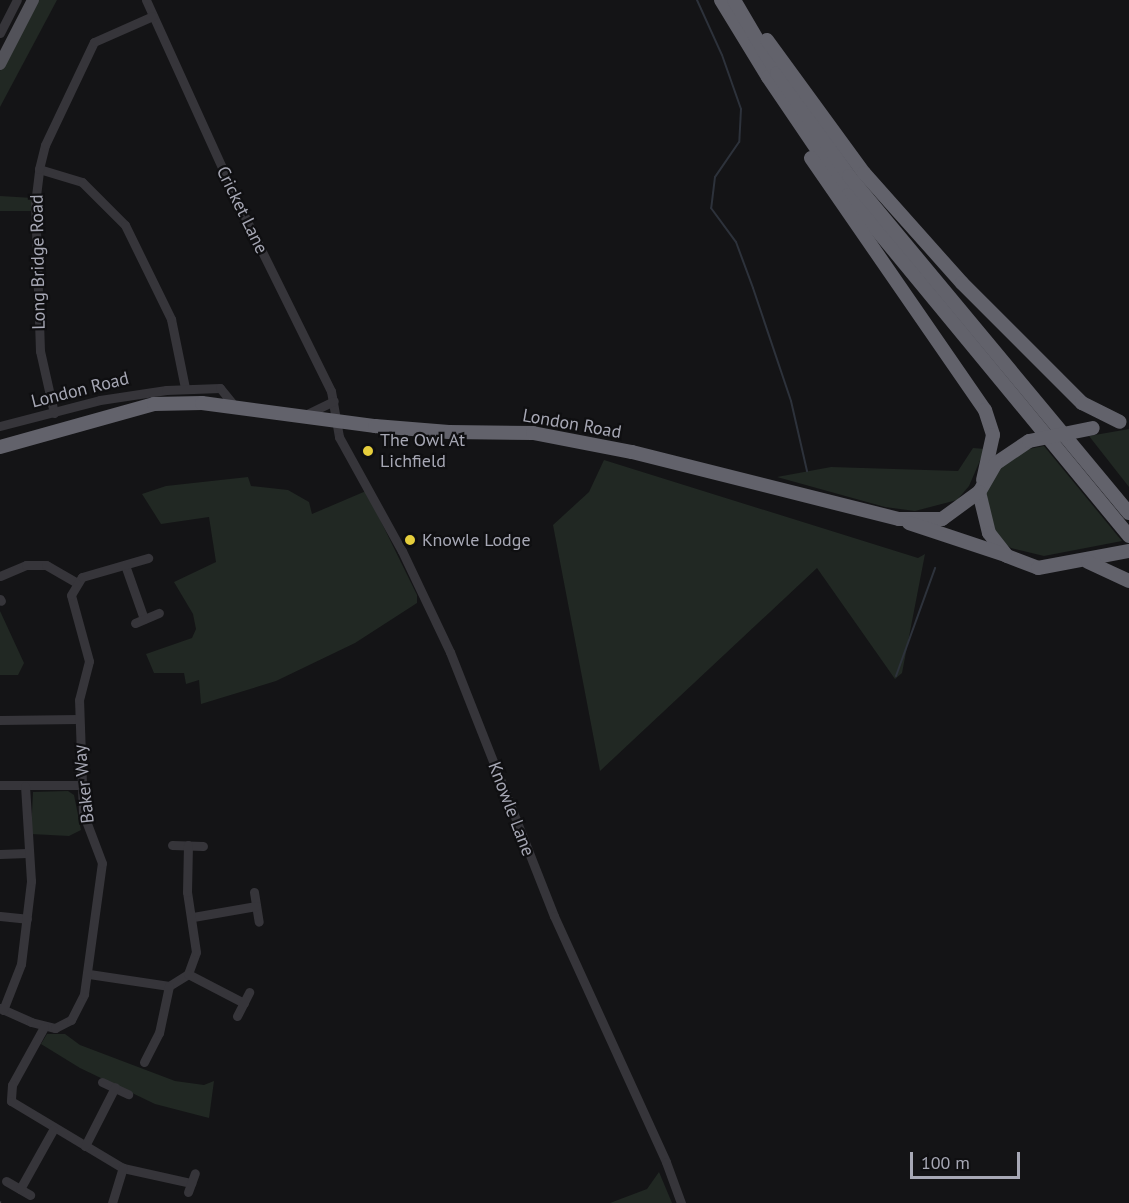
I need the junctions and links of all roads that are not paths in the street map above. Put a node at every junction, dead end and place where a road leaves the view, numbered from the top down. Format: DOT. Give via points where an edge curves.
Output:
graph roads {
  1 [pos="16,0"];
  2 [pos="33,0"];
  3 [pos="146,0"];
  4 [pos="721,0"];
  5 [pos="734,0"];
  6 [pos="742,0"];
  7 [pos="153,16"];
  8 [pos="8,17"];
  9 [pos="21,22"];
  10 [pos="0,33"];
  11 [pos="0,64"];
  12 [pos="768,77"];
  13 [pos="39,169"];
  14 [pos="184,388"];
  15 [pos="334,402"];
  16 [pos="233,404"];
  17 [pos="54,413"];
  18 [pos="305,415"];
  19 [pos="1126,418"];
  20 [pos="336,420"];
  21 [pos="0,426"];
  22 [pos="0,447"];
  23 [pos="981,486"];
  24 [pos="1129,513"];
  25 [pos="899,519"];
  26 [pos="1129,536"];
  27 [pos="1129,551"];
  28 [pos="1007,556"];
  29 [pos="148,558"];
  30 [pos="1083,561"];
  31 [pos="125,566"];
  32 [pos="0,576"];
  33 [pos="1129,581"];
  34 [pos="76,582"];
  35 [pos="159,613"];
  36 [pos="144,619"];
  37 [pos="135,623"];
  38 [pos="79,719"];
  39 [pos="0,720"];
  40 [pos="0,785"];
  41 [pos="81,785"];
  42 [pos="25,786"];
  43 [pos="171,845"];
  44 [pos="188,846"];
  45 [pos="203,846"];
  46 [pos="27,853"];
  47 [pos="0,854"];
  48 [pos="254,892"];
  49 [pos="256,906"];
  50 [pos="0,916"];
  51 [pos="192,917"];
  52 [pos="27,919"];
  53 [pos="259,922"];
  54 [pos="89,974"];
  55 [pos="188,974"];
  56 [pos="169,986"];
  57 [pos="249,992"];
  58 [pos="244,1003"];
  59 [pos="2,1009"];
  60 [pos="237,1016"];
  61 [pos="44,1027"];
  62 [pos="144,1062"];
  63 [pos="102,1082"];
  64 [pos="115,1087"];
  65 [pos="128,1094"];
  66 [pos="53,1130"];
  67 [pos="85,1146"];
  68 [pos="123,1168"];
  69 [pos="195,1173"];
  70 [pos="6,1181"];
  71 [pos="20,1189"];
  72 [pos="30,1195"];
  73 [pos="112,1203"];
  74 [pos="681,1203"];
  1 -- 8 [label="street"];
  2 -- 9 [label="main road"];
  3 -- 7 [label="street, Cricket Lane"];
  4 -- 12 [label="highway"];
  5 -- 24 [label="highway" via="777,73 849,176"];
  6 -- 19 [label="highway" via="864,173 970,291 1087,406"];
  7 -- 13 [label="street, Long Bridge Road" via="94,42 45,145"];
  7 -- 15 [label="street, Cricket Lane"];
  8 -- 9 [label="street"];
  8 -- 10 [label="street"];
  9 -- 11 [label="main road"];
  12 -- 23 [label="highway" via="825,180 985,410 993,435"];
  12 -- 26 [label="highway" via="848,195 898,260"];
  13 -- 14 [label="street" via="82,182 125,225 171,319"];
  13 -- 17 [label="street, Long Bridge Road" via="35,204 40,351"];
  14 -- 16 [label="street, London Road" via="220,388"];
  14 -- 17 [label="street, London Road" via="100,400"];
  15 -- 18 [label="street"];
  15 -- 20 [label="street, Cricket Lane"];
  16 -- 18 [label="highway, London Road"];
  16 -- 22 [label="highway, London Road" via="154,404"];
  17 -- 21 [label="street, London Road"];
  18 -- 20 [label="highway, London Road"];
  19 -- 23 [label="highway, London Road, bridge" via="1029,441 996,463"];
  20 -- 25 [label="highway, London Road" via="562,438"];
  20 -- 74 [label="street, Knowle Lane" via="339,437 402,551 450,652 554,916"];
  23 -- 25 [label="highway, London Road" via="942,519"];
  23 -- 28 [label="highway" via="989,533"];
  25 -- 28 [label="highway, London Road"];
  27 -- 30 [label="highway, London Road"];
  28 -- 30 [label="highway, London Road" via="1038,568"];
  29 -- 31 [label="street"];
  30 -- 33 [label="highway"];
  31 -- 34 [label="street"];
  31 -- 36 [label="street"];
  32 -- 34 [label="street" via="26,566 46,565"];
  34 -- 38 [label="street, Baker Way" via="72,605 89,661 80,690"];
  35 -- 36 [label="street"];
  36 -- 37 [label="street"];
  38 -- 39 [label="street"];
  38 -- 41 [label="street, Baker Way"];
  40 -- 42 [label="street"];
  41 -- 42 [label="street"];
  41 -- 54 [label="street, Baker Way" via="85,819 102,863"];
  42 -- 46 [label="street"];
  43 -- 44 [label="street"];
  44 -- 45 [label="street"];
  44 -- 51 [label="street" via="186,881"];
  46 -- 47 [label="street"];
  46 -- 52 [label="street"];
  48 -- 49 [label="street"];
  49 -- 51 [label="street"];
  49 -- 53 [label="street"];
  50 -- 52 [label="street"];
  51 -- 55 [label="street" via="196,952"];
  52 -- 59 [label="street" via="18,974"];
  54 -- 56 [label="street"];
  54 -- 61 [label="street, Baker Way" via="79,1009 71,1020 61,1026"];
  55 -- 56 [label="street"];
  55 -- 58 [label="street"];
  56 -- 62 [label="street" via="159,1033"];
  57 -- 58 [label="street"];
  58 -- 60 [label="street"];
  59 -- 61 [label="street"];
  61 -- 66 [label="street" via="9,1094 15,1106"];
  63 -- 64 [label="street"];
  64 -- 65 [label="street"];
  64 -- 67 [label="street"];
  66 -- 67 [label="street"];
  66 -- 71 [label="street"];
  67 -- 68 [label="street"];
  68 -- 69 [label="street" via="189,1187"];
  68 -- 73 [label="street"];
  70 -- 71 [label="street"];
  71 -- 72 [label="street"];
}
